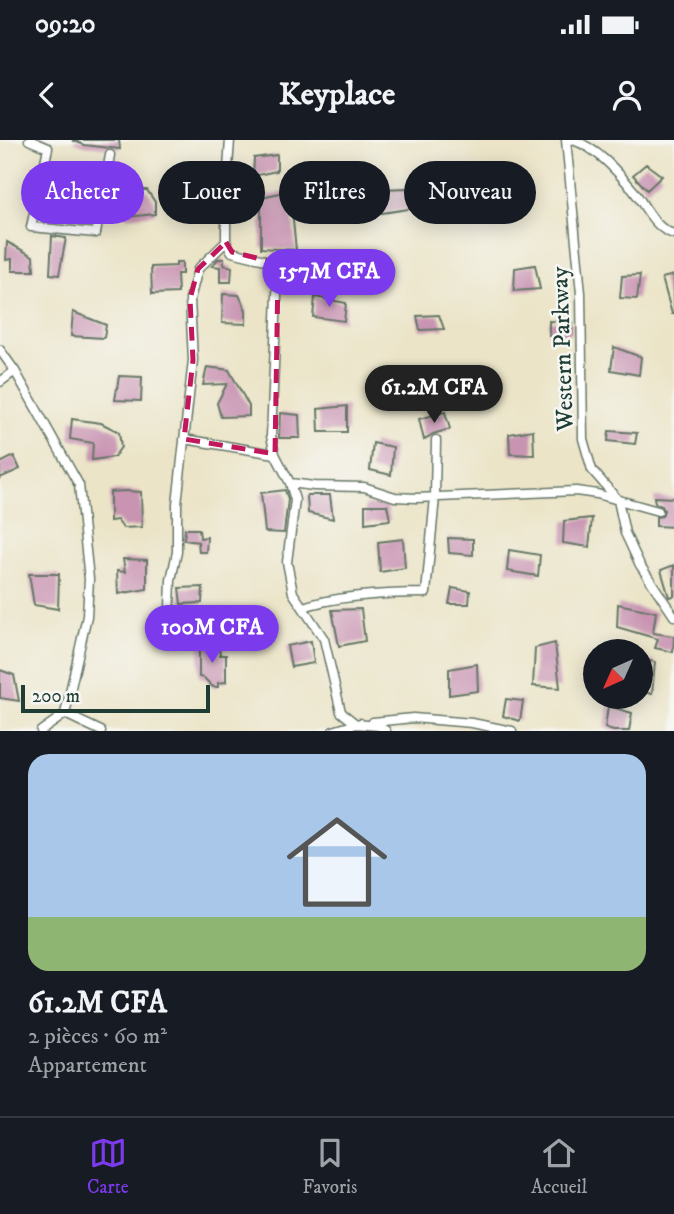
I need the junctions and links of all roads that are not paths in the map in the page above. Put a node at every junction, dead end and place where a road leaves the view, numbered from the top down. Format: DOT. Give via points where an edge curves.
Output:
graph roads {
  1 [pos="230,140"];
  2 [pos="566,140"];
  3 [pos="573,140"];
  4 [pos="34,141"];
  5 [pos="110,155"];
  6 [pos="674,234"];
  7 [pos="226,242"];
  8 [pos="0,350"];
  9 [pos="15,371"];
  10 [pos="0,382"];
  11 [pos="184,439"];
  12 [pos="436,440"];
  13 [pos="275,454"];
  14 [pos="290,483"];
  15 [pos="435,497"];
  16 [pos="618,500"];
  17 [pos="658,511"];
  18 [pos="170,607"];
  19 [pos="303,607"];
  20 [pos="674,616"];
  21 [pos="65,714"];
  22 [pos="356,724"];
  23 [pos="41,731"];
  24 [pos="101,731"];
  25 [pos="332,731"];
  26 [pos="386,731"];
  27 [pos="512,731"];
  1 -- 7 [label="street"];
  2 -- 16 [label="street, Western Parkway" via="581,293 583,439 592,470"];
  3 -- 6 [label="street" via="588,145 613,168 657,223"];
  4 -- 5 [label="street" via="48,148 31,227 96,233"];
  7 -- 11 [label="street" via="198,270 190,299 193,360"];
  7 -- 13 [label="street" via="232,252 269,261 278,272 271,436"];
  8 -- 9 [label="street"];
  9 -- 10 [label="street"];
  9 -- 21 [label="street" via="79,485 89,579 87,616"];
  11 -- 13 [label="street"];
  11 -- 18 [label="street"];
  12 -- 15 [label="street"];
  13 -- 14 [label="street"];
  14 -- 15 [label="street" via="364,487 395,497"];
  14 -- 19 [label="street" via="295,500 287,562 293,593"];
  15 -- 16 [label="street" via="576,491"];
  15 -- 19 [label="street" via="426,593 391,593"];
  16 -- 17 [label="street"];
  16 -- 20 [label="street, Western Parkway" via="625,533 640,565"];
  19 -- 22 [label="street" via="324,639 341,712"];
  21 -- 23 [label="street"];
  21 -- 24 [label="street"];
  22 -- 25 [label="street"];
  22 -- 26 [label="street"];
  22 -- 27 [label="street" via="413,718"];
}
